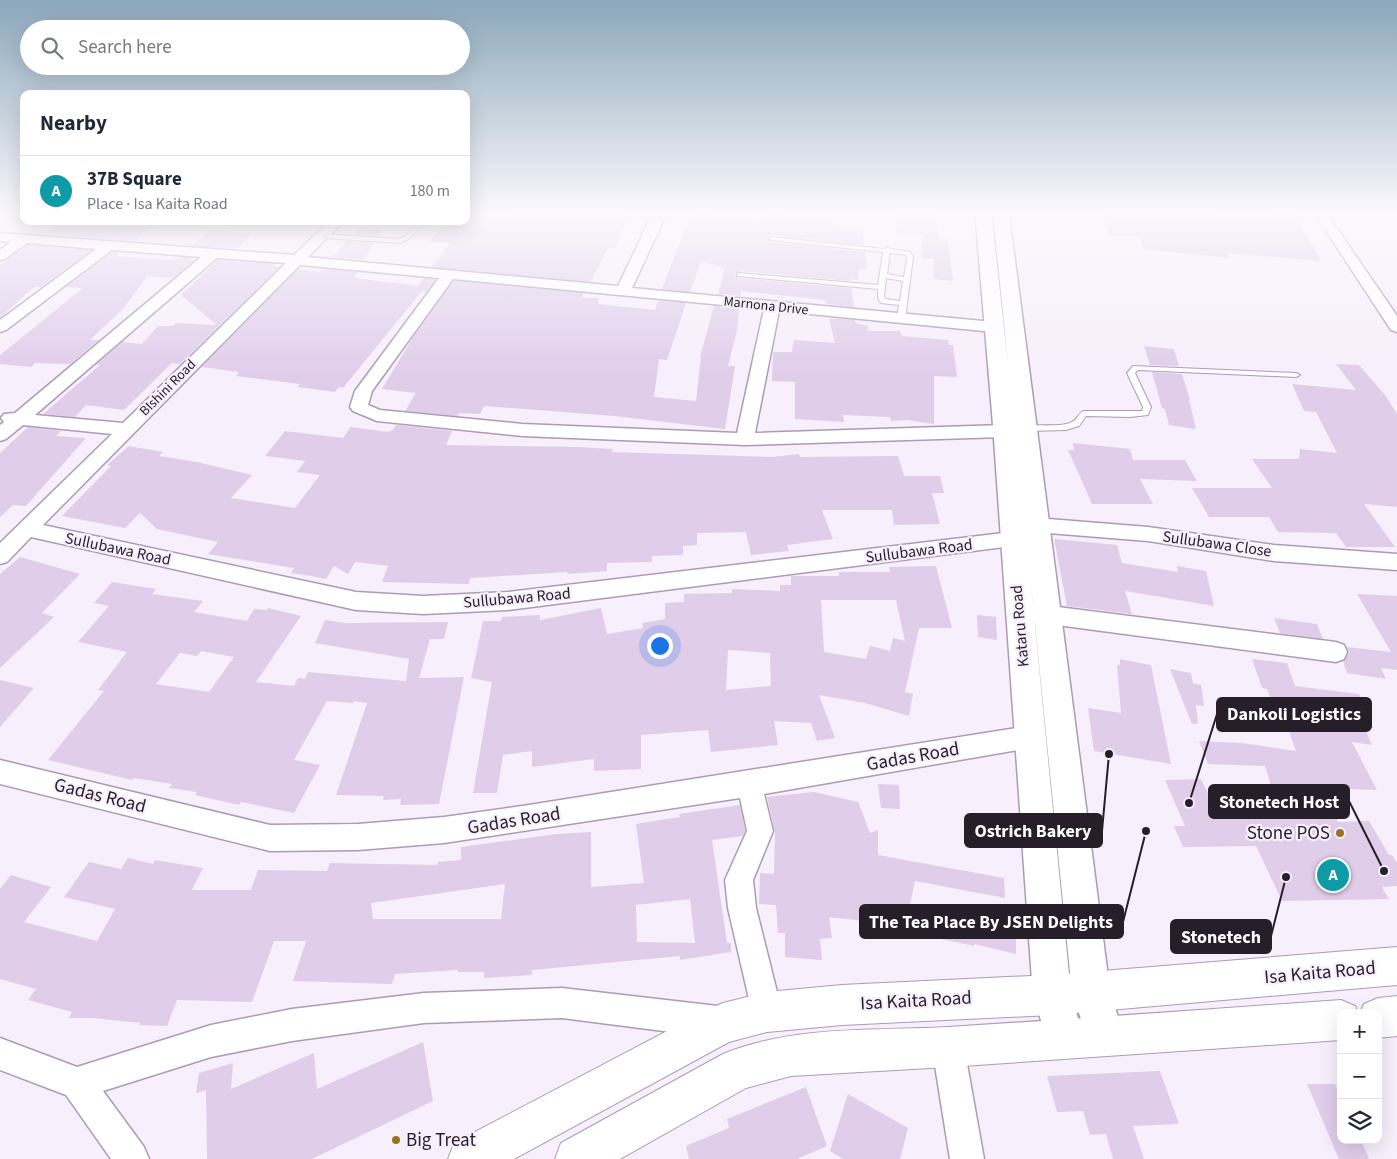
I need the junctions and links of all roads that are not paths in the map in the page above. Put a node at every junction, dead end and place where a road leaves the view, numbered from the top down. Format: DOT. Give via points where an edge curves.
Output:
graph roads {
  1 [pos="83,265"];
  2 [pos="200,265"];
  3 [pos="292,265"];
  4 [pos="345,265"];
  5 [pos="635,265"];
  6 [pos="885,265"];
  7 [pos="909,265"];
  8 [pos="988,265"];
  9 [pos="1005,265"];
  10 [pos="1355,265"];
  11 [pos="739,275"];
  12 [pos="448,276"];
  13 [pos="883,276"];
  14 [pos="907,279"];
  15 [pos="882,287"];
  16 [pos="623,291"];
  17 [pos="904,304"];
  18 [pos="772,306"];
  19 [pos="902,319"];
  20 [pos="0,327"];
  21 [pos="994,327"];
  22 [pos="1397,327"];
  23 [pos="1296,375"];
  24 [pos="0,417"];
  25 [pos="18,419"];
  26 [pos="1016,429"];
  27 [pos="126,430"];
  28 [pos="0,435"];
  29 [pos="745,439"];
  30 [pos="1036,525"];
  31 [pos="27,529"];
  32 [pos="1012,540"];
  33 [pos="0,556"];
  34 [pos="1397,562"];
  35 [pos="1019,611"];
  36 [pos="1047,614"];
  37 [pos="1336,652"];
  38 [pos="1029,737"];
  39 [pos="0,772"];
  40 [pos="750,785"];
  41 [pos="1397,966"];
  42 [pos="1091,992"];
  43 [pos="1052,995"];
  44 [pos="767,1012"];
  45 [pos="1397,1016"];
  46 [pos="1382,1018"];
  47 [pos="1337,1020"];
  48 [pos="723,1023"];
  49 [pos="1105,1036"];
  50 [pos="1066,1038"];
  51 [pos="948,1047"];
  52 [pos="0,1054"];
  53 [pos="77,1083"];
  54 [pos="132,1159"];
  55 [pos="470,1159"];
  56 [pos="577,1159"];
  57 [pos="967,1159"];
  1 -- 20 [label="street"];
  2 -- 25 [label="street"];
  3 -- 27 [label="street, BIshini Road"];
  4 -- 12 [label="street, Marnona Drive"];
  5 -- 16 [label="street"];
  6 -- 13 [label="lane"];
  7 -- 14 [label="lane"];
  8 -- 21 [label="street, Kataru Road"];
  9 -- 26 [label="street, Kataru Road"];
  10 -- 22 [label="street"];
  11 -- 15 [label="lane"];
  12 -- 16 [label="street, Marnona Drive"];
  12 -- 29 [label="street" via="364,391 359,407 377,414 522,430"];
  13 -- 14 [label="lane"];
  13 -- 15 [label="lane"];
  14 -- 17 [label="lane"];
  15 -- 17 [label="lane" via="881,299"];
  16 -- 18 [label="street, Marnona Drive"];
  17 -- 19 [label="lane"];
  18 -- 19 [label="street, Marnona Drive"];
  18 -- 29 [label="street"];
  19 -- 21 [label="street, Marnona Drive"];
  21 -- 26 [label="street, Kataru Road"];
  23 -- 26 [label="lane" via="1136,368 1131,373 1147,407 1145,413 1094,412 1084,414 1076,424 1066,427"];
  24 -- 25 [label="street"];
  25 -- 27 [label="street"];
  25 -- 28 [label="street"];
  26 -- 29 [label="street"];
  26 -- 30 [label="street, Kataru Road"];
  26 -- 32 [label="street, Kataru Road"];
  27 -- 31 [label="street, BIshini Road"];
  30 -- 34 [label="street, Sullubawa Close" via="1148,534 1274,553"];
  30 -- 36 [label="street, Kataru Road"];
  31 -- 32 [label="street, Sullubawa Road" via="356,601 422,605 508,601"];
  31 -- 33 [label="street, BIshini Road"];
  32 -- 35 [label="street, Kataru Road"];
  35 -- 36 [label="street"];
  35 -- 38 [label="street, Kataru Road"];
  36 -- 37 [label="street"];
  36 -- 42 [label="street, Kataru Road"];
  38 -- 40 [label="street, Gadas Road"];
  38 -- 43 [label="street, Kataru Road"];
  39 -- 40 [label="street, Gadas Road" via="270,838 311,839 456,830"];
  40 -- 44 [label="street" via="760,830 739,880 742,908"];
  41 -- 42 [label="main road, Isa Kaita Road"];
  42 -- 43 [label="main road, Isa Kaita Road"];
  42 -- 49 [label="street, Kataru Road"];
  43 -- 44 [label="main road, Isa Kaita Road" via="842,1005"];
  43 -- 50 [label="street, Kataru Road"];
  44 -- 48 [label="main road, Isa Kaita Road"];
  45 -- 46 [label="main road"];
  47 -- 49 [label="main road"];
  48 -- 53 [label="street" via="562,1003 424,1008 292,1025 211,1041"];
  48 -- 55 [label="main road, Isa Kaita Road"];
  49 -- 50 [label="main road"];
  50 -- 51 [label="main road"];
  51 -- 56 [label="main road" via="791,1055 738,1069"];
  51 -- 57 [label="street"];
  52 -- 53 [label="street"];
  53 -- 54 [label="street"];
}
